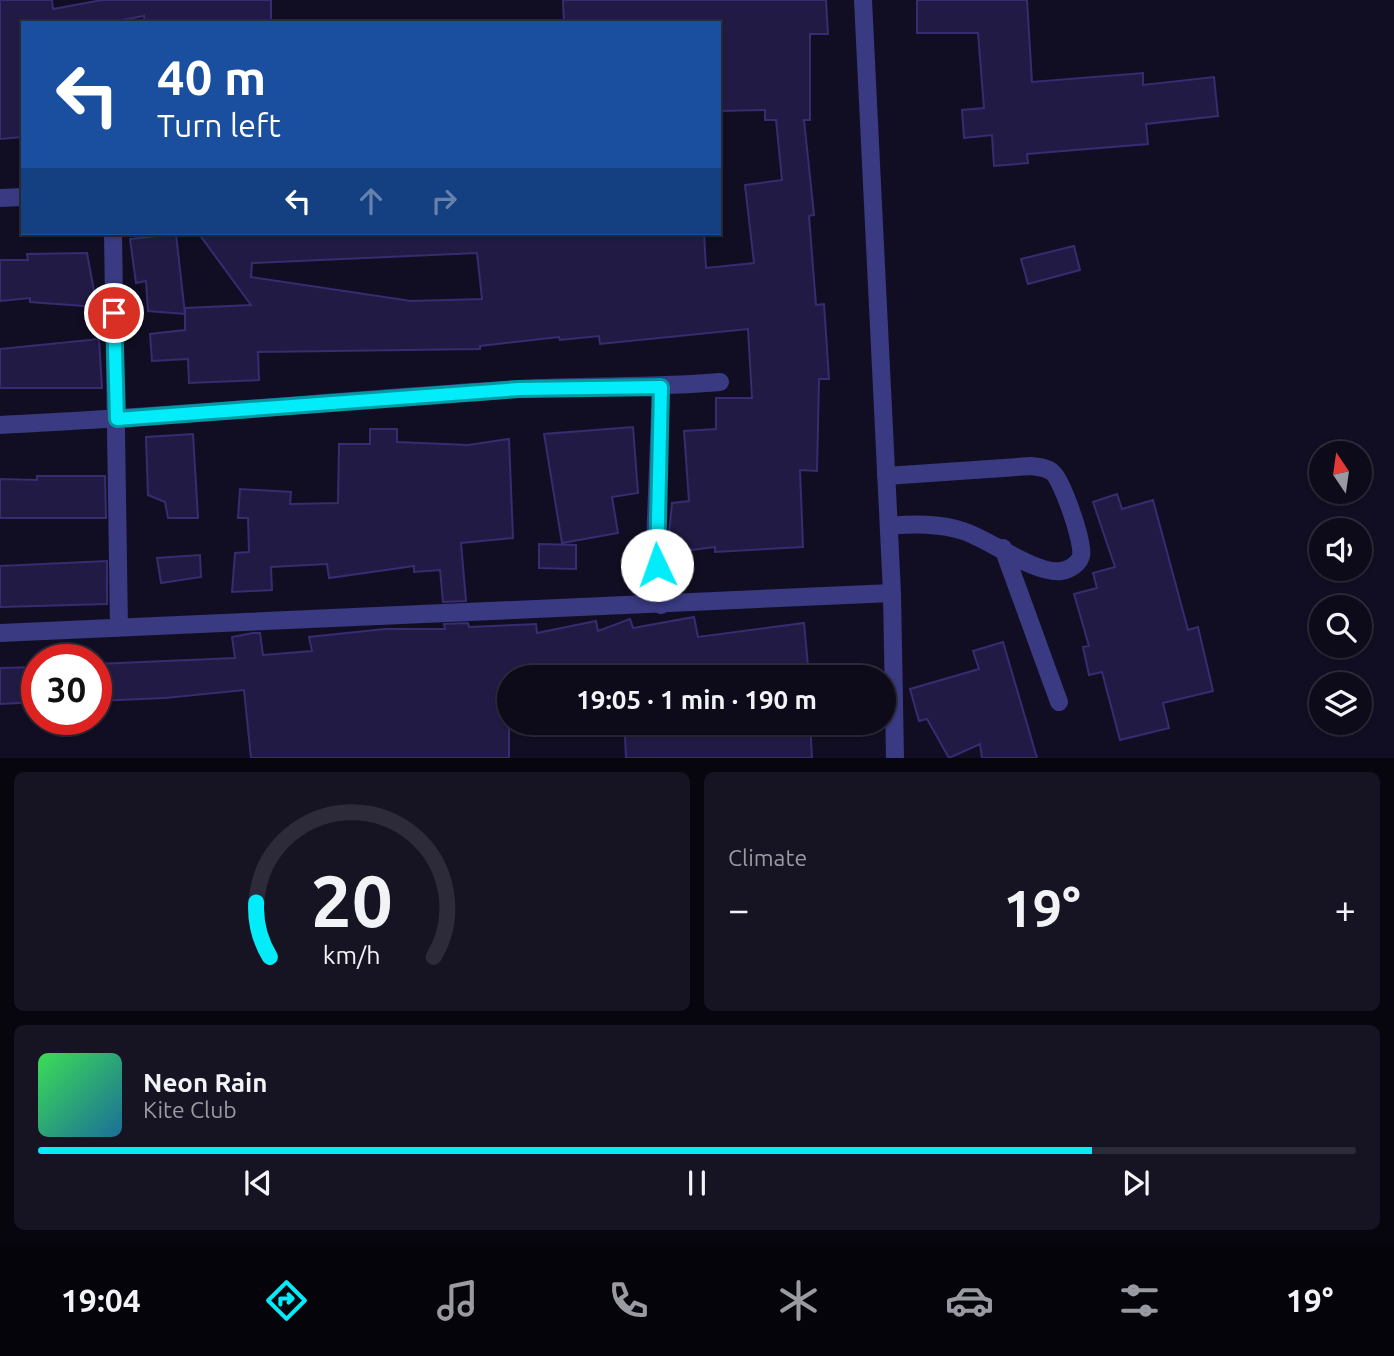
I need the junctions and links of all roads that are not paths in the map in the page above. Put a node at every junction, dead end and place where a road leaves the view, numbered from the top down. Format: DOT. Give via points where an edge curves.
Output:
graph roads {
  1 [pos="863,0"];
  2 [pos="21,197"];
  3 [pos="0,198"];
  4 [pos="113,235"];
  5 [pos="720,383"];
  6 [pos="661,387"];
  7 [pos="117,419"];
  8 [pos="0,425"];
  9 [pos="886,476"];
  10 [pos="888,526"];
  11 [pos="1003,548"];
  12 [pos="892,593"];
  13 [pos="660,605"];
  14 [pos="120,628"];
  15 [pos="0,633"];
  16 [pos="1059,702"];
  17 [pos="895,758"];
  1 -- 9 [label="street"];
  2 -- 3 [label="street"];
  4 -- 7 [label="street"];
  5 -- 6 [label="street"];
  6 -- 7 [label="street" via="519,389"];
  6 -- 13 [label="street" via="655,545"];
  7 -- 8 [label="street"];
  7 -- 14 [label="street"];
  9 -- 10 [label="street"];
  9 -- 11 [label="street" via="1031,466 1053,472 1082,547 1081,558 1062,572 1045,570"];
  10 -- 11 [label="street" via="946,526"];
  10 -- 12 [label="street"];
  11 -- 16 [label="street"];
  12 -- 13 [label="street"];
  12 -- 17 [label="street"];
  13 -- 14 [label="street"];
  14 -- 15 [label="street"];
}
